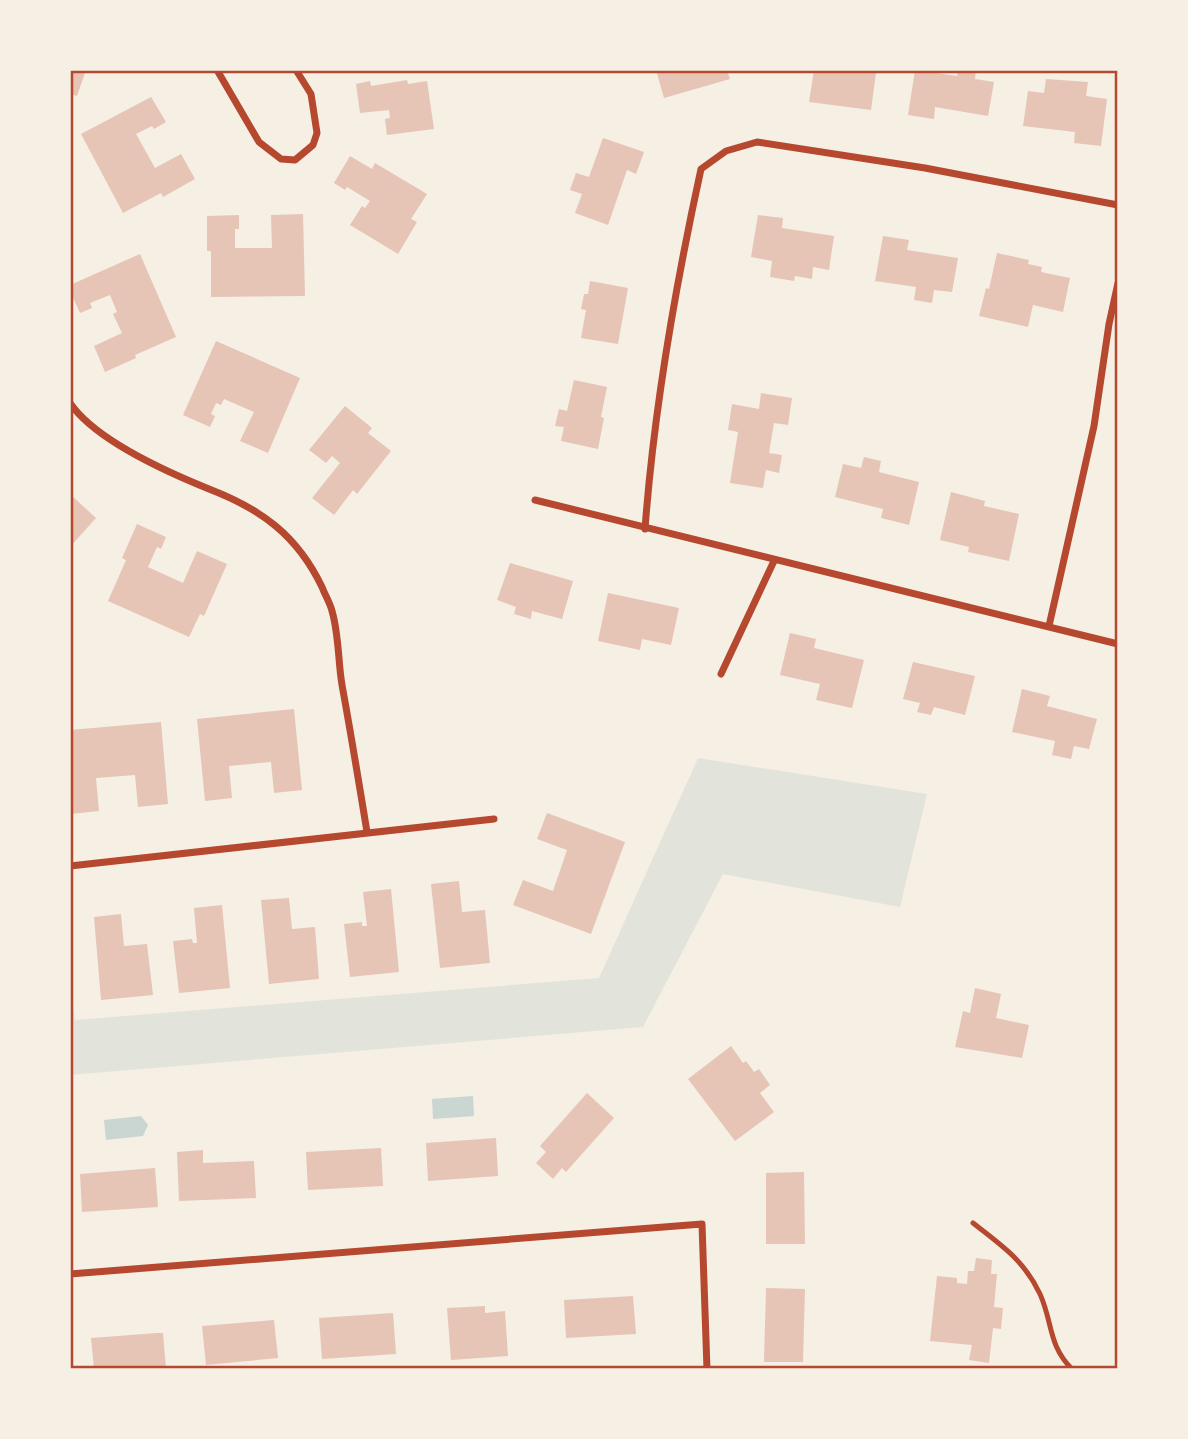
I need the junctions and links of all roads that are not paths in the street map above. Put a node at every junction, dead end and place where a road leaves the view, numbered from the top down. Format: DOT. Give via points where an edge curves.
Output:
graph roads {
  1 [pos="217,70"];
  2 [pos="296,70"];
  3 [pos="1118,205"];
  4 [pos="1118,283"];
  5 [pos="70,402"];
  6 [pos="535,500"];
  7 [pos="645,529"];
  8 [pos="774,561"];
  9 [pos="1049,626"];
  10 [pos="1118,645"];
  11 [pos="721,674"];
  12 [pos="494,819"];
  13 [pos="367,832"];
  14 [pos="70,866"];
  15 [pos="973,1223"];
  16 [pos="70,1274"];
  17 [pos="707,1369"];
  18 [pos="1072,1369"];
  1 -- 2 [label="street" via="259,142 281,159 295,160 313,145 317,133 312,94"];
  3 -- 7 [label="street" via="757,142 726,151 701,169 686,236 651,450"];
  4 -- 9 [label="street" via="1094,426"];
  5 -- 13 [label="street" via="99,431 166,472 233,498 270,519 299,548 332,610"];
  6 -- 7 [label="street"];
  7 -- 8 [label="street"];
  8 -- 9 [label="street"];
  8 -- 11 [label="street"];
  9 -- 10 [label="street"];
  12 -- 13 [label="street"];
  13 -- 14 [label="street"];
  15 -- 18 [label="lane" via="1019,1259 1041,1295 1059,1356"];
  16 -- 17 [label="street" via="702,1224"];
}
